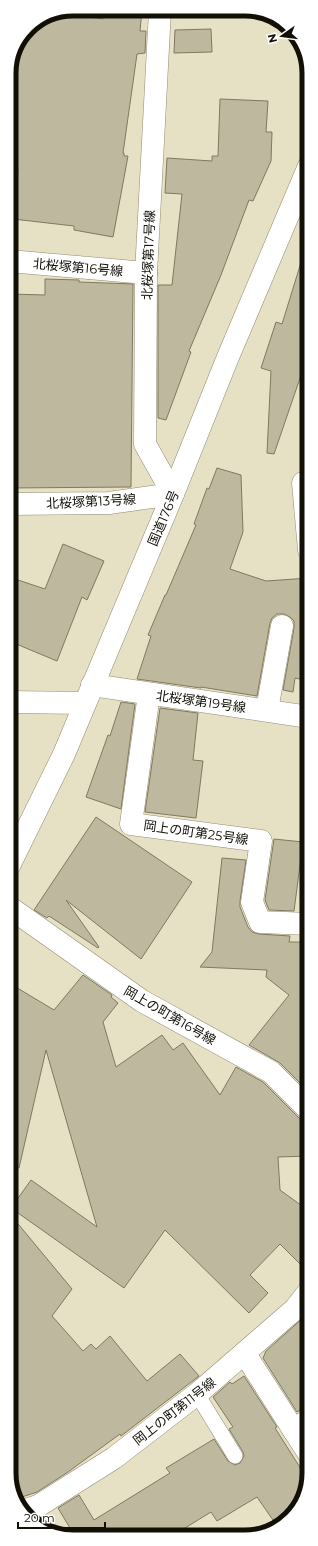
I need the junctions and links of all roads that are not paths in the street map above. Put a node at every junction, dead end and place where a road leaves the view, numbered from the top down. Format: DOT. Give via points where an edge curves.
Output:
graph roads {
  1 [pos="160,16"];
  2 [pos="302,180"];
  3 [pos="16,262"];
  4 [pos="146,272"];
  5 [pos="173,494"];
  6 [pos="16,504"];
  7 [pos="282,626"];
  8 [pos="89,694"];
  9 [pos="149,694"];
  10 [pos="16,701"];
  11 [pos="267,710"];
  12 [pos="302,716"];
  13 [pos="16,837"];
  14 [pos="16,911"];
  15 [pos="302,924"];
  16 [pos="302,1103"];
  17 [pos="302,1300"];
  18 [pos="245,1354"];
  19 [pos="197,1394"];
  20 [pos="301,1425"];
  21 [pos="235,1456"];
  22 [pos="29,1509"];
  1 -- 4 [label="main road, 北桜塚第17号線"];
  2 -- 5 [label="main road, 国道176号"];
  3 -- 4 [label="main road, 北桜塚第16号線"];
  4 -- 5 [label="main road, 北桜塚第17号線" via="145,444"];
  5 -- 6 [label="main road, 北桜塚第13号線" via="109,503"];
  5 -- 8 [label="main road, 国道176号"];
  7 -- 11 [label="main road"];
  8 -- 9 [label="main road, 北桜塚第19号線"];
  8 -- 10 [label="main road, 北桜塚第19号線"];
  8 -- 13 [label="main road, 国道176号" via="64,754"];
  9 -- 11 [label="main road, 北桜塚第19号線"];
  9 -- 15 [label="main road, 岡上の町第25号線" via="131,824 261,841 252,902 260,922"];
  11 -- 12 [label="main road, 北桜塚第19号線"];
  14 -- 16 [label="main road, 岡上の町第16号線" via="142,1001 271,1072"];
  17 -- 18 [label="main road, 岡上の町第11号線"];
  18 -- 19 [label="main road, 岡上の町第11号線"];
  18 -- 20 [label="main road"];
  19 -- 21 [label="lane"];
  19 -- 22 [label="main road, 岡上の町第11号線" via="114,1458 38,1506"];
}
